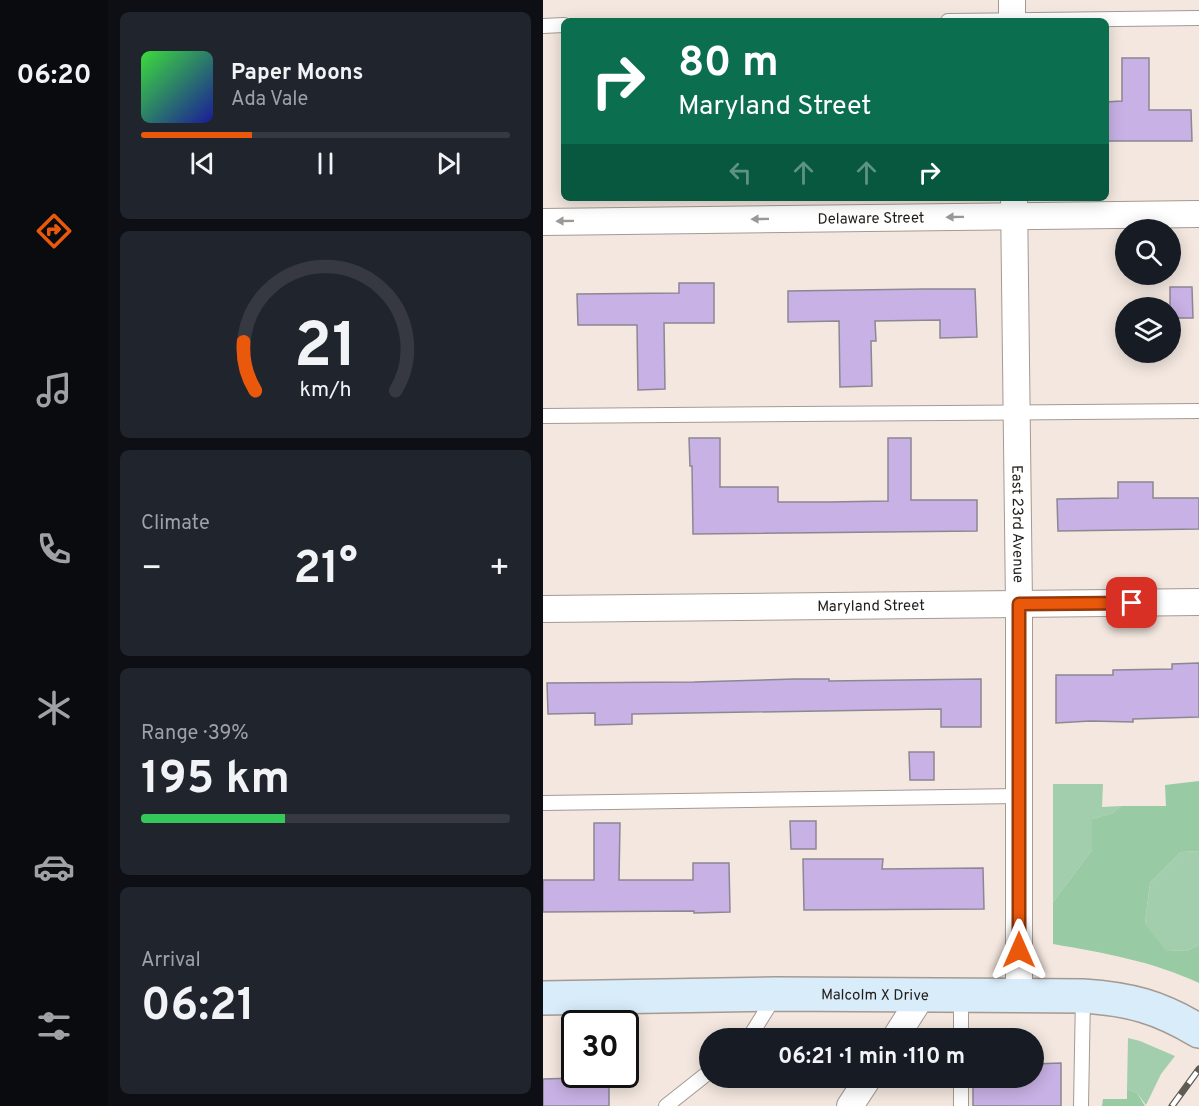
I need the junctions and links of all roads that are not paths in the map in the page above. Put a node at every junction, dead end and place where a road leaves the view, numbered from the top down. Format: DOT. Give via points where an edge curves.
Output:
graph roads {
  1 [pos="1012,0"];
  2 [pos="1012,18"];
  3 [pos="1199,18"];
  4 [pos="1109,19"];
  5 [pos="561,25"];
  6 [pos="543,26"];
  7 [pos="1014,207"];
  8 [pos="1199,214"];
  9 [pos="543,222"];
  10 [pos="1017,411"];
  11 [pos="1199,411"];
  12 [pos="543,416"];
  13 [pos="1199,602"];
  14 [pos="1019,604"];
  15 [pos="543,609"];
  16 [pos="1020,796"];
  17 [pos="543,803"];
  18 [pos="776,994"];
  19 [pos="923,994"];
  20 [pos="961,994"];
  21 [pos="1019,994"];
  22 [pos="1083,996"];
  23 [pos="543,998"];
  24 [pos="755,1028"];
  25 [pos="901,1028"];
  26 [pos="961,1028"];
  27 [pos="1199,1031"];
  28 [pos="699,1080"];
  29 [pos="862,1088"];
  30 [pos="961,1088"];
  31 [pos="666,1106"];
  32 [pos="850,1106"];
  33 [pos="961,1106"];
  34 [pos="1081,1106"];
  1 -- 2 [label="street"];
  3 -- 4 [label="lane"];
  5 -- 6 [label="lane"];
  7 -- 8 [label="street, Delaware Street"];
  7 -- 9 [label="street, Delaware Street, one-way"];
  7 -- 10 [label="street, East 23rd Avenue"];
  10 -- 11 [label="lane"];
  10 -- 12 [label="lane"];
  10 -- 14 [label="street, East 23rd Avenue"];
  13 -- 14 [label="street, Maryland Street"];
  14 -- 15 [label="street, Maryland Street"];
  14 -- 16 [label="street, East 23rd Avenue"];
  16 -- 17 [label="lane"];
  16 -- 21 [label="street, East 23rd Avenue"];
  18 -- 19 [label="street, Malcolm X Drive"];
  18 -- 23 [label="street, Malcolm X Drive"];
  18 -- 24 [label="lane"];
  19 -- 20 [label="street, Malcolm X Drive"];
  19 -- 25 [label="street"];
  20 -- 21 [label="street, Malcolm X Drive"];
  20 -- 26 [label="lane"];
  21 -- 22 [label="street, Malcolm X Drive"];
  22 -- 27 [label="street, Malcolm X Drive" via="1144,1004"];
  22 -- 34 [label="lane"];
  28 -- 31 [label="lane"];
  29 -- 32 [label="street"];
  30 -- 33 [label="lane"];
}
